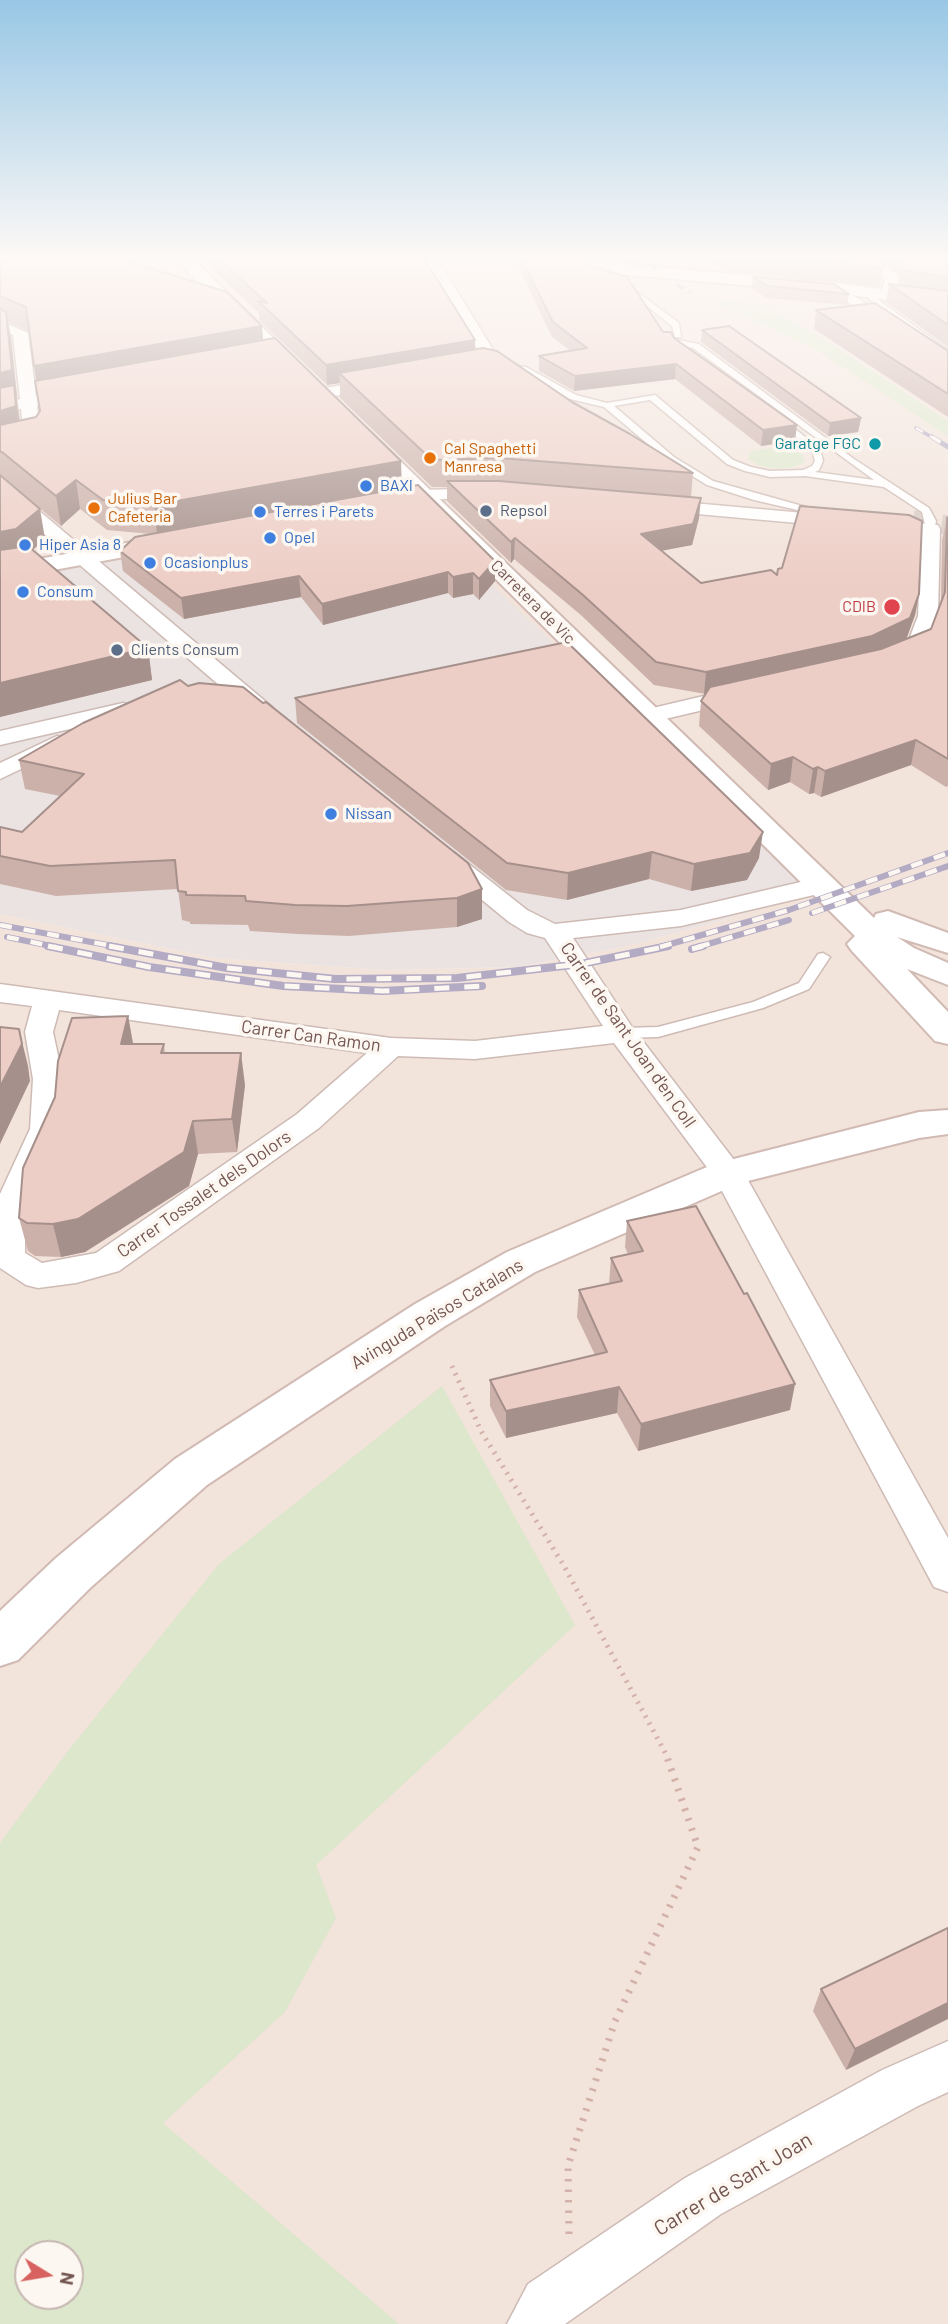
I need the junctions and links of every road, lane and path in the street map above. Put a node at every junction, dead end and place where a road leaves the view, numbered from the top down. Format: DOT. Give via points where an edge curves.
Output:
graph roads {
  1 [pos="25,368"];
  2 [pos="293,368"];
  3 [pos="494,368"];
  4 [pos="518,368"];
  5 [pos="729,368"];
  6 [pos="403,380"];
  7 [pos="98,389"];
  8 [pos="319,394"];
  9 [pos="30,402"];
  10 [pos="607,405"];
  11 [pos="0,408"];
  12 [pos="568,414"];
  13 [pos="770,415"];
  14 [pos="0,447"];
  15 [pos="647,461"];
  16 [pos="805,473"];
  17 [pos="885,484"];
  18 [pos="0,487"];
  19 [pos="512,494"];
  20 [pos="423,495"];
  21 [pos="392,500"];
  22 [pos="634,504"];
  23 [pos="731,512"];
  24 [pos="821,513"];
  25 [pos="922,525"];
  26 [pos="196,537"];
  27 [pos="82,558"];
  28 [pos="0,572"];
  29 [pos="876,665"];
  30 [pos="756,691"];
  31 [pos="148,705"];
  32 [pos="123,710"];
  33 [pos="648,716"];
  34 [pos="287,731"];
  35 [pos="0,738"];
  36 [pos="0,772"];
  37 [pos="424,840"];
  38 [pos="822,885"];
  39 [pos="872,913"];
  40 [pos="555,932"];
  41 [pos="948,943"];
  42 [pos="948,953"];
  43 [pos="824,957"];
  44 [pos="948,975"];
  45 [pos="0,993"];
  46 [pos="48,999"];
  47 [pos="948,1032"];
  48 [pos="622,1033"];
  49 [pos="391,1047"];
  50 [pos="948,1122"];
  51 [pos="728,1173"];
  52 [pos="453,1366"];
  53 [pos="948,1575"];
  54 [pos="0,1644"];
  55 [pos="948,2066"];
  56 [pos="570,2287"];
  57 [pos="534,2324"];
  1 -- 9 [label="street"];
  2 -- 8 [label="main road, Carretera de Vic"];
  3 -- 12 [label="street"];
  4 -- 10 [label="lane" via="573,397"];
  5 -- 17 [label="lane"];
  6 -- 8 [label="street"];
  7 -- 9 [label="street"];
  8 -- 20 [label="main road, Carretera de Vic"];
  9 -- 11 [label="street"];
  9 -- 14 [label="street" via="33,439"];
  10 -- 16 [label="lane" via="652,397 730,462 770,474"];
  10 -- 24 [label="lane" via="671,459 710,483"];
  13 -- 16 [label="lane" via="816,449 816,468"];
  15 -- 23 [label="street" via="725,504"];
  16 -- 17 [label="lane"];
  17 -- 25 [label="lane" via="926,510 931,521"];
  18 -- 27 [label="street"];
  19 -- 20 [label="street"];
  20 -- 21 [label="main road"];
  20 -- 33 [label="main road, Carretera de Vic"];
  22 -- 23 [label="street"];
  23 -- 24 [label="street"];
  23 -- 25 [label="street"];
  24 -- 25 [label="street"];
  25 -- 29 [label="street" via="928,616 917,646"];
  26 -- 27 [label="main road"];
  27 -- 28 [label="main road"];
  27 -- 34 [label="street" via="222,690"];
  30 -- 33 [label="street"];
  31 -- 32 [label="street"];
  32 -- 35 [label="street"];
  32 -- 36 [label="street"];
  33 -- 38 [label="main road, Carretera de Vic"];
  37 -- 40 [label="street, Carrer de Sant Joan d'en Coll" via="518,916"];
  38 -- 39 [label="main road"];
  38 -- 40 [label="street" via="681,918"];
  38 -- 44 [label="main road" via="876,938"];
  38 -- 47 [label="main road" via="859,939"];
  39 -- 41 [label="main road"];
  39 -- 42 [label="main road" via="908,940"];
  40 -- 48 [label="street, Carrer de Sant Joan d'en Coll"];
  43 -- 48 [label="lane" via="804,986 758,1005 658,1032"];
  45 -- 46 [label="street, Carrer Can Ramon"];
  46 -- 49 [label="street, Carrer Can Ramon"];
  46 -- 49 [label="street, Carrer Tossalet dels Dolors" via="39,1032 48,1079 45,1129 13,1201 8,1240 9,1256 38,1276 107,1262 308,1121"];
  48 -- 49 [label="street, Carrer Can Ramon" via="475,1050"];
  48 -- 51 [label="street, Carrer de Sant Joan d'en Coll"];
  50 -- 51 [label="main road, Avinguda Països Catalans" via="919,1125"];
  51 -- 53 [label="street, Carrer de Sant Joan d'en Coll"];
  51 -- 54 [label="main road, Avinguda Països Catalans" via="521,1262 430,1315 191,1472 73,1573"];
  52 -- 56 [label="path" via="481,1431 564,1566 666,1753 698,1847 615,2021 568,2166"];
  55 -- 56 [label="street, Carrer de Sant Joan" via="703,2196"];
  56 -- 57 [label="street, Carrer de Sant Joan" via="547,2303"];
}
